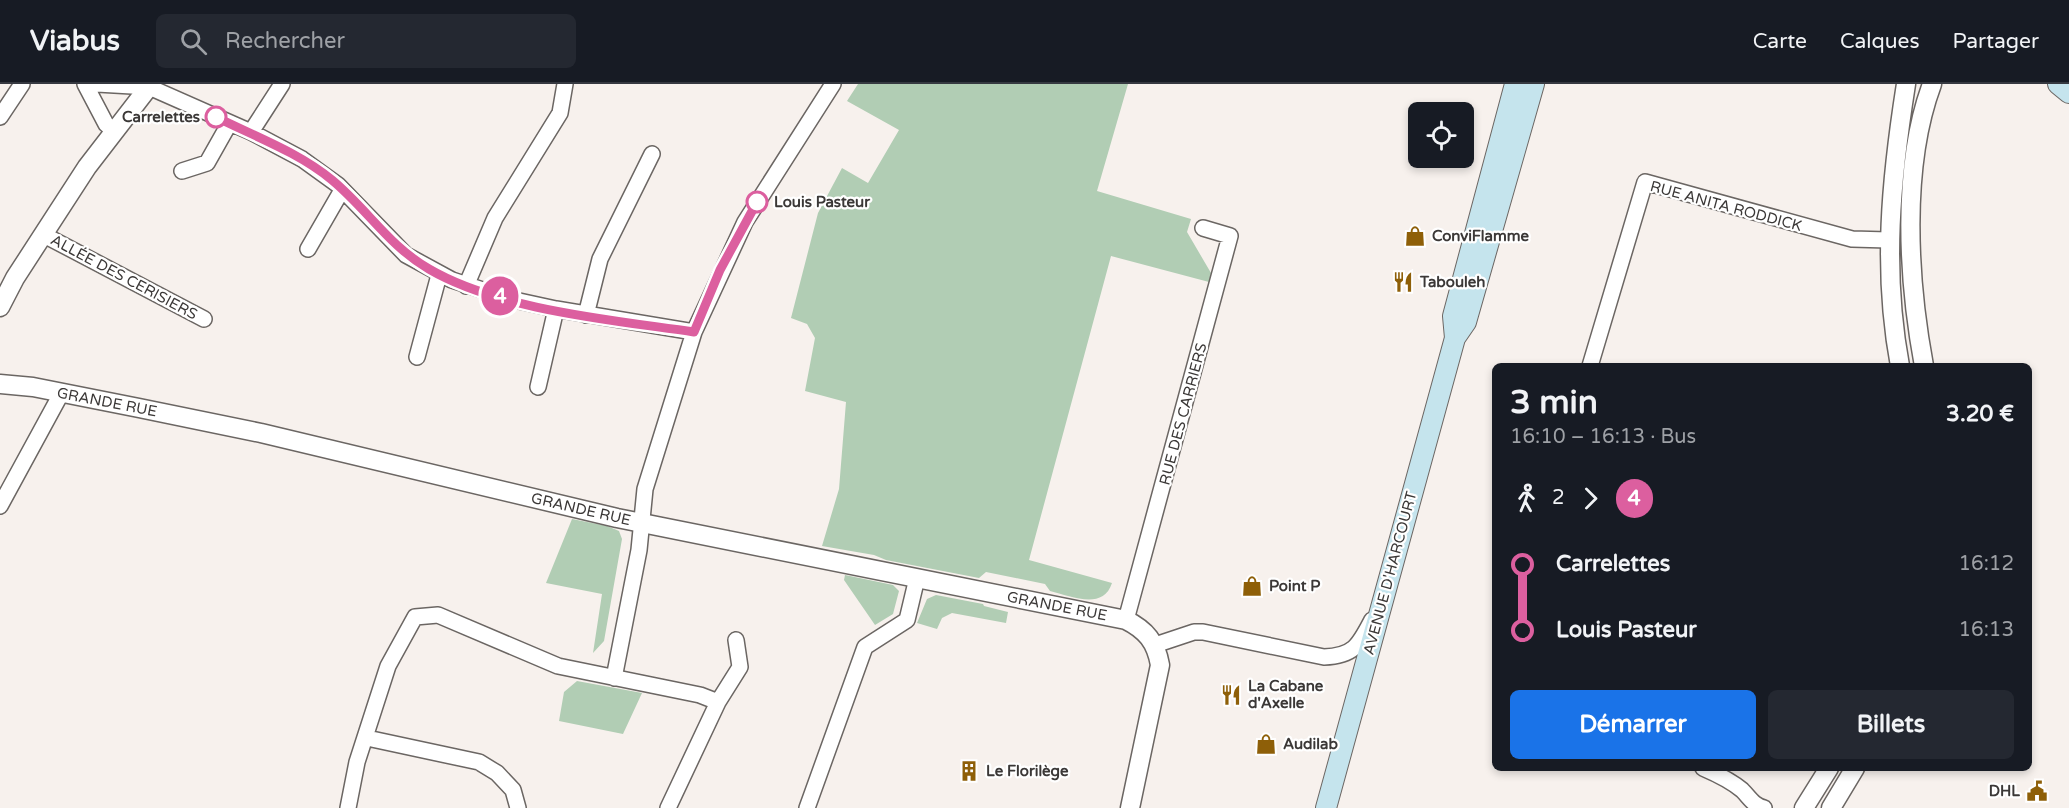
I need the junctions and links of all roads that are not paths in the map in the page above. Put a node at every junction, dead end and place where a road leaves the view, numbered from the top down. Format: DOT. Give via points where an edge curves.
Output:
graph roads {
  1 [pos="22,84"];
  2 [pos="85,84"];
  3 [pos="97,84"];
  4 [pos="282,84"];
  5 [pos="566,84"];
  6 [pos="833,84"];
  7 [pos="1515,84"];
  8 [pos="1534,84"];
  9 [pos="1906,84"];
  10 [pos="1932,84"];
  11 [pos="2058,84"];
  12 [pos="150,85"];
  13 [pos="2069,93"];
  14 [pos="0,117"];
  15 [pos="230,124"];
  16 [pos="114,130"];
  17 [pos="251,132"];
  18 [pos="652,154"];
  19 [pos="182,171"];
  20 [pos="342,189"];
  21 [pos="1203,228"];
  22 [pos="44,235"];
  23 [pos="1888,240"];
  24 [pos="309,249"];
  25 [pos="438,274"];
  26 [pos="465,286"];
  27 [pos="0,308"];
  28 [pos="556,309"];
  29 [pos="586,315"];
  30 [pos="204,319"];
  31 [pos="694,332"];
  32 [pos="1455,338"];
  33 [pos="417,357"];
  34 [pos="1591,363"];
  35 [pos="1900,363"];
  36 [pos="1924,363"];
  37 [pos="0,384"];
  38 [pos="538,387"];
  39 [pos="62,392"];
  40 [pos="0,506"];
  41 [pos="642,523"];
  42 [pos="917,578"];
  43 [pos="1383,600"];
  44 [pos="1126,620"];
  45 [pos="736,640"];
  46 [pos="1155,645"];
  47 [pos="614,678"];
  48 [pos="718,702"];
  49 [pos="367,738"];
  50 [pos="1710,771"];
  51 [pos="1827,771"];
  52 [pos="1853,771"];
  53 [pos="1758,807"];
  54 [pos="348,808"];
  55 [pos="518,808"];
  56 [pos="668,808"];
  57 [pos="807,808"];
  58 [pos="1130,808"];
  59 [pos="1326,808"];
  60 [pos="1804,808"];
  61 [pos="1831,808"];
  1 -- 14 [label="street"];
  2 -- 16 [label="street" via="106,123"];
  3 -- 12 [label="street"];
  4 -- 17 [label="street"];
  5 -- 26 [label="street" via="560,113 495,218"];
  6 -- 31 [label="street" via="745,222"];
  7 -- 32 [label="main road, AVENUE D'HARCOURT" via="1453,316"];
  8 -- 32 [label="main road, AVENUE D'HARCOURT" via="1466,322"];
  9 -- 23 [label="street" via="1892,175"];
  10 -- 36 [label="street" via="1917,149 1911,233 1912,286"];
  11 -- 13 [label="main road"];
  12 -- 15 [label="street"];
  12 -- 16 [label="street"];
  15 -- 17 [label="street"];
  15 -- 19 [label="street" via="207,163"];
  16 -- 22 [label="street"];
  17 -- 20 [label="street" via="302,159"];
  18 -- 29 [label="street" via="600,259"];
  20 -- 24 [label="street"];
  20 -- 25 [label="street" via="389,240"];
  21 -- 44 [label="street, RUE DES CARRIERS" via="1230,236"];
  22 -- 27 [label="street"];
  22 -- 30 [label="street, ALLÉE DES CERISIERS"];
  23 -- 34 [label="street, RUE ANITA RODDICK" via="1852,239 1645,182"];
  23 -- 35 [label="street"];
  25 -- 26 [label="street"];
  25 -- 33 [label="street"];
  26 -- 28 [label="street"];
  28 -- 29 [label="street"];
  28 -- 38 [label="street"];
  29 -- 31 [label="street"];
  31 -- 41 [label="street" via="645,489"];
  32 -- 43 [label="main road, AVENUE D'HARCOURT"];
  37 -- 39 [label="street, GRANDE RUE"];
  39 -- 40 [label="street"];
  39 -- 41 [label="street, GRANDE RUE" via="261,433"];
  41 -- 42 [label="street, GRANDE RUE"];
  41 -- 47 [label="street"];
  42 -- 44 [label="street, GRANDE RUE"];
  42 -- 57 [label="street" via="907,620 865,647"];
  43 -- 46 [label="street" via="1361,642 1349,653 1324,657 1194,632"];
  43 -- 59 [label="main road, AVENUE D'HARCOURT"];
  44 -- 46 [label="street, GRANDE RUE" via="1148,635"];
  45 -- 48 [label="street" via="740,667"];
  46 -- 58 [label="street" via="1160,665 1158,680"];
  47 -- 48 [label="street"];
  47 -- 49 [label="street" via="558,666 438,615 415,617 388,666"];
  48 -- 56 [label="street"];
  49 -- 54 [label="street" via="357,762"];
  49 -- 55 [label="street" via="480,762 513,790"];
  50 -- 53 [label="street" via="1737,787"];
  51 -- 60 [label="street"];
  52 -- 61 [label="street"];
}
